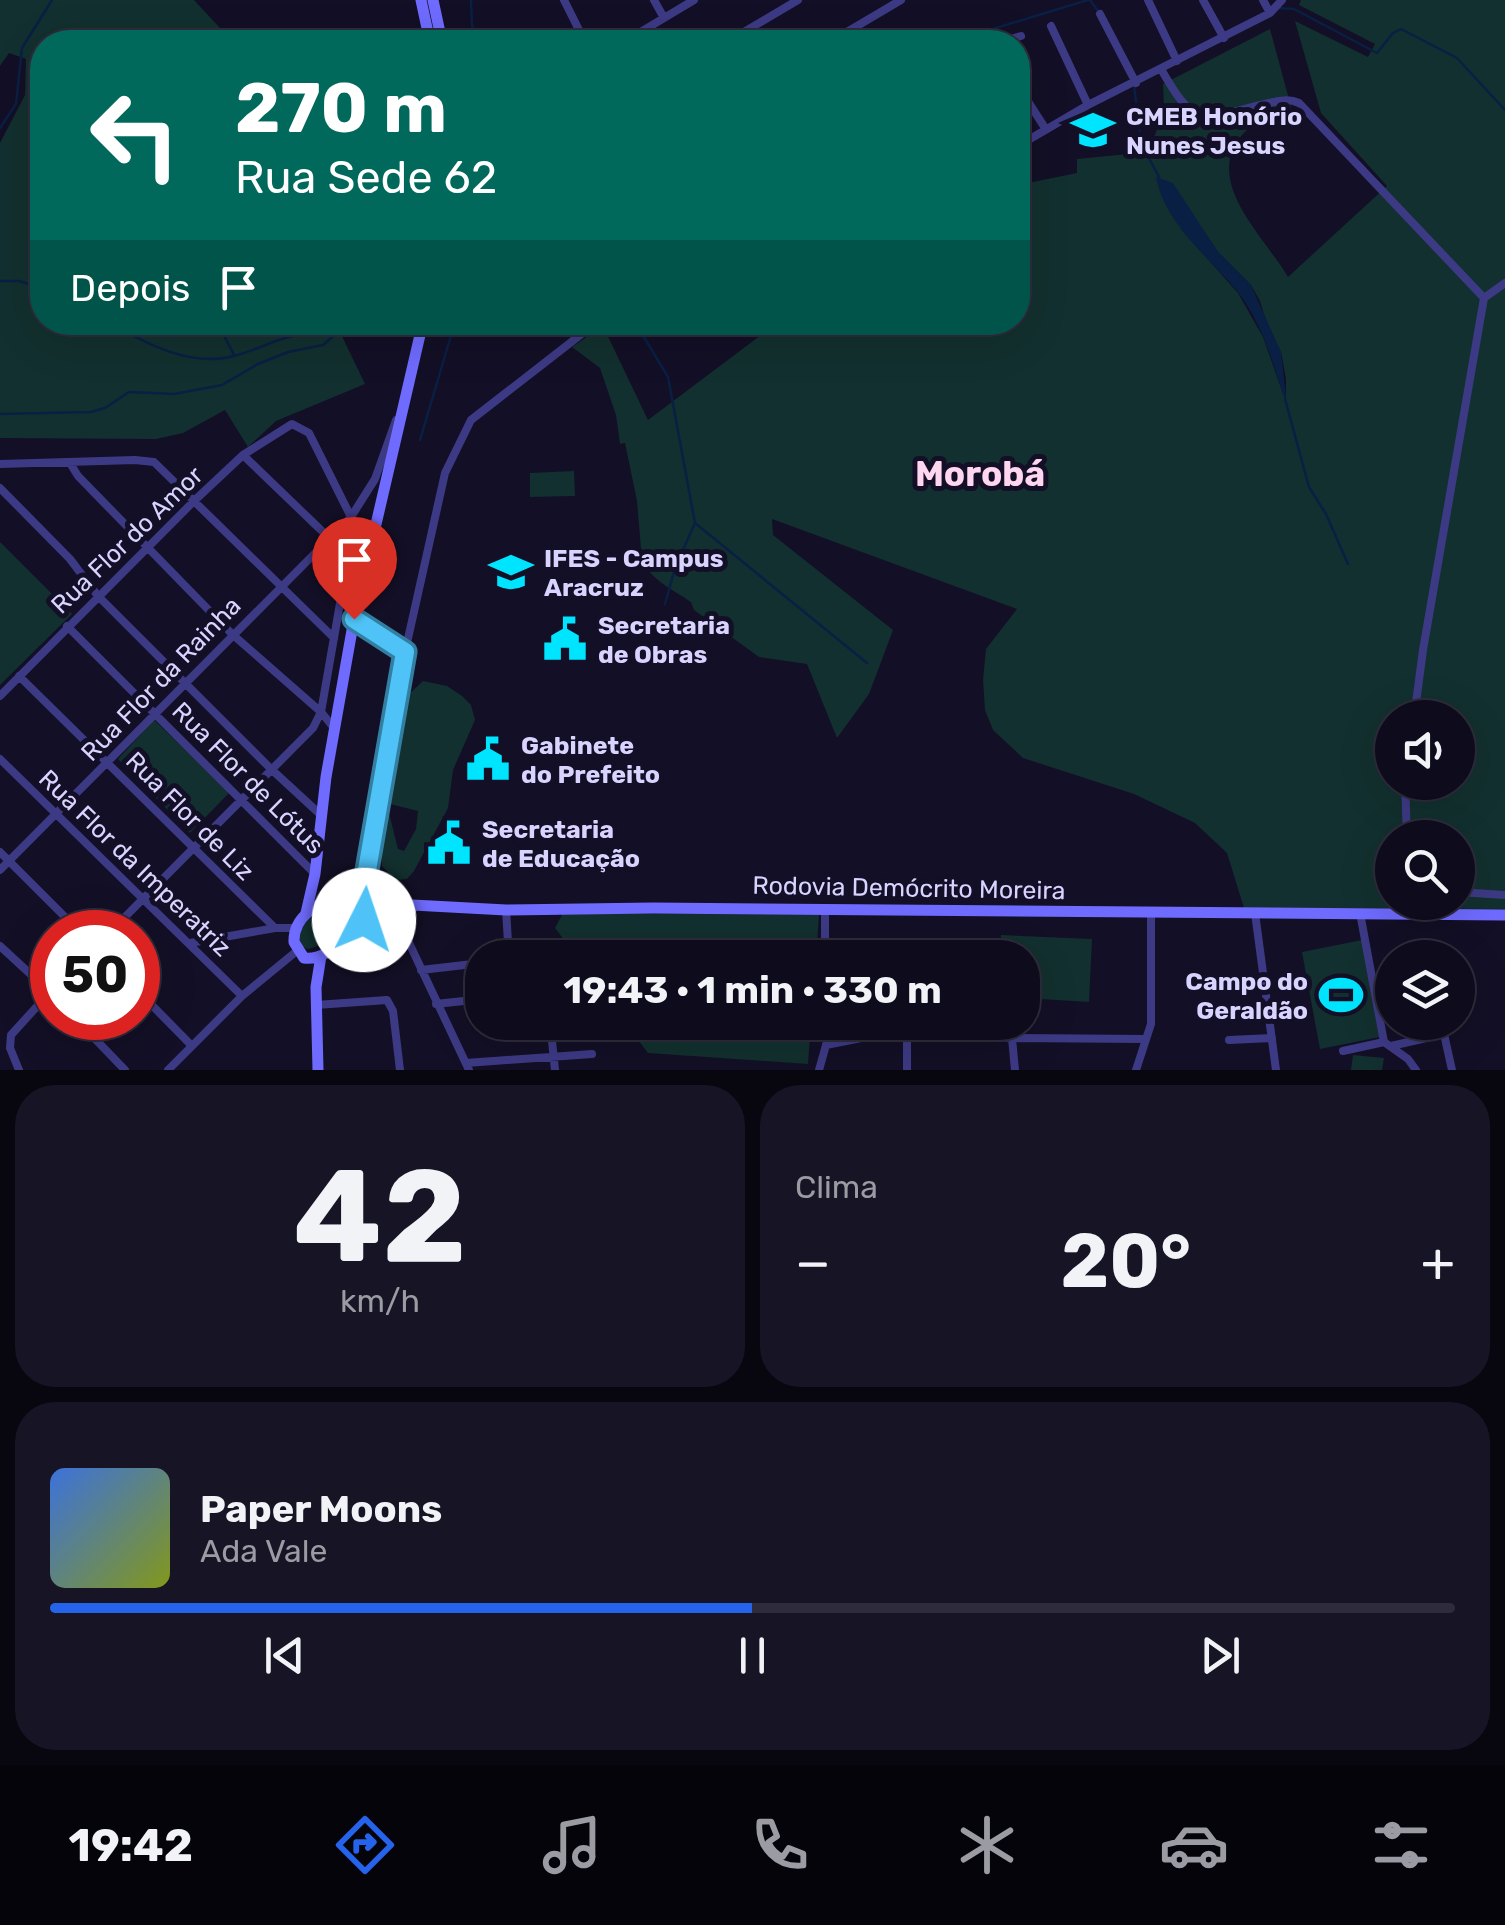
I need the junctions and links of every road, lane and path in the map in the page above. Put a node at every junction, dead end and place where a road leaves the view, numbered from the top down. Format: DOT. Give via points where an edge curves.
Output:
graph roads {
  1 [pos="421,0"];
  2 [pos="433,0"];
  3 [pos="564,0"];
  4 [pos="654,0"];
  5 [pos="694,0"];
  6 [pos="798,0"];
  7 [pos="900,0"];
  8 [pos="1148,0"];
  9 [pos="1203,0"];
  10 [pos="1262,0"];
  11 [pos="1282,0"];
  12 [pos="883,5"];
  13 [pos="1100,14"];
  14 [pos="1270,14"];
  15 [pos="664,18"];
  16 [pos="1051,26"];
  17 [pos="427,30"];
  18 [pos="439,30"];
  19 [pos="579,30"];
  20 [pos="644,30"];
  21 [pos="747,30"];
  22 [pos="847,30"];
  23 [pos="1224,38"];
  24 [pos="1177,61"];
  25 [pos="1161,69"];
  26 [pos="1136,83"];
  27 [pos="1030,105"];
  28 [pos="1088,105"];
  29 [pos="1045,128"];
  30 [pos="1030,138"];
  31 [pos="1505,284"];
  32 [pos="1484,298"];
  33 [pos="419,335"];
  34 [pos="581,335"];
  35 [pos="403,411"];
  36 [pos="243,456"];
  37 [pos="70,463"];
  38 [pos="0,464"];
  39 [pos="0,488"];
  40 [pos="194,501"];
  41 [pos="351,517"];
  42 [pos="330,537"];
  43 [pos="146,546"];
  44 [pos="350,558"];
  45 [pos="282,585"];
  46 [pos="98,596"];
  47 [pos="354,619"];
  48 [pos="67,626"];
  49 [pos="232,634"];
  50 [pos="334,638"];
  51 [pos="405,652"];
  52 [pos="19,676"];
  53 [pos="185,683"];
  54 [pos="0,696"];
  55 [pos="1416,700"];
  56 [pos="340,701"];
  57 [pos="321,712"];
  58 [pos="156,713"];
  59 [pos="334,728"];
  60 [pos="0,759"];
  61 [pos="108,763"];
  62 [pos="270,770"];
  63 [pos="242,799"];
  64 [pos="55,814"];
  65 [pos="322,816"];
  66 [pos="193,848"];
  67 [pos="0,852"];
  68 [pos="9,861"];
  69 [pos="0,870"];
  70 [pos="315,877"];
  71 [pos="1475,893"];
  72 [pos="1505,895"];
  73 [pos="331,899"];
  74 [pos="142,900"];
  75 [pos="363,905"];
  76 [pos="394,908"];
  77 [pos="58,910"];
  78 [pos="132,910"];
  79 [pos="506,910"];
  80 [pos="826,910"];
  81 [pos="1255,913"];
  82 [pos="1360,913"];
  83 [pos="306,914"];
  84 [pos="1151,914"];
  85 [pos="1505,915"];
  86 [pos="360,927"];
  87 [pos="274,928"];
  88 [pos="296,928"];
  89 [pos="508,940"];
  90 [pos="825,940"];
  91 [pos="190,943"];
  92 [pos="0,946"];
  93 [pos="301,954"];
  94 [pos="321,956"];
  95 [pos="465,965"];
  96 [pos="421,970"];
  97 [pos="30,973"];
  98 [pos="316,988"];
  99 [pos="242,996"];
  100 [pos="465,1001"];
  101 [pos="316,1004"];
  102 [pos="436,1004"];
  103 [pos="160,1013"];
  104 [pos="30,1017"];
  105 [pos="1040,1038"];
  106 [pos="1146,1038"];
  107 [pos="1272,1038"];
  108 [pos="96,1040"];
  109 [pos="552,1040"];
  110 [pos="830,1040"];
  111 [pos="852,1040"];
  112 [pos="907,1040"];
  113 [pos="1012,1040"];
  114 [pos="1229,1040"];
  115 [pos="1416,1040"];
  116 [pos="1445,1040"];
  117 [pos="1388,1044"];
  118 [pos="826,1045"];
  119 [pos="192,1046"];
  120 [pos="1343,1051"];
  121 [pos="592,1054"];
  122 [pos="554,1058"];
  123 [pos="467,1066"];
  124 [pos="19,1070"];
  125 [pos="125,1070"];
  126 [pos="168,1070"];
  127 [pos="318,1070"];
  128 [pos="400,1070"];
  129 [pos="555,1070"];
  130 [pos="818,1070"];
  131 [pos="907,1070"];
  132 [pos="1015,1070"];
  133 [pos="1136,1070"];
  134 [pos="1276,1070"];
  135 [pos="1416,1070"];
  136 [pos="1452,1070"];
  1 -- 17 [label="street"];
  2 -- 18 [label="street"];
  3 -- 19 [label="street"];
  4 -- 15 [label="street"];
  5 -- 15 [label="street"];
  6 -- 21 [label="street"];
  7 -- 12 [label="street"];
  8 -- 24 [label="street"];
  9 -- 23 [label="street"];
  10 -- 14 [label="street"];
  11 -- 14 [label="street"];
  12 -- 22 [label="street"];
  13 -- 26 [label="street"];
  14 -- 23 [label="street"];
  15 -- 20 [label="street"];
  16 -- 28 [label="street"];
  23 -- 24 [label="street"];
  24 -- 25 [label="street"];
  25 -- 26 [label="street"];
  25 -- 32 [label="street" via="1191,114 1300,103"];
  26 -- 28 [label="street"];
  27 -- 29 [label="street"];
  28 -- 29 [label="street"];
  29 -- 30 [label="street"];
  31 -- 32 [label="street"];
  32 -- 55 [label="street"];
  33 -- 35 [label="street"];
  34 -- 51 [label="street" via="471,420 445,473"];
  35 -- 41 [label="street" via="368,494"];
  35 -- 47 [label="street"];
  36 -- 40 [label="street, Rua Flor do Amor"];
  36 -- 41 [label="street, Rua Flor do Amor" via="292,424 309,433"];
  36 -- 42 [label="street"];
  37 -- 38 [label="street"];
  37 -- 40 [label="street" via="154,462"];
  37 -- 43 [label="street"];
  39 -- 46 [label="street"];
  40 -- 43 [label="street, Rua Flor do Amor"];
  40 -- 45 [label="street"];
  41 -- 42 [label="street, Rua Flor da Rainha"];
  41 -- 44 [label="street"];
  42 -- 44 [label="street"];
  42 -- 45 [label="street, Rua Flor da Rainha"];
  43 -- 46 [label="street, Rua Flor do Amor"];
  43 -- 49 [label="street"];
  44 -- 50 [label="street"];
  45 -- 49 [label="street, Rua Flor da Rainha"];
  45 -- 50 [label="street"];
  46 -- 48 [label="street, Rua Flor do Amor"];
  46 -- 53 [label="street"];
  47 -- 51 [label="street"];
  47 -- 56 [label="street"];
  48 -- 52 [label="street, Rua Flor do Amor"];
  48 -- 58 [label="street, Rua Flor de Lótus"];
  49 -- 53 [label="street, Rua Flor da Rainha"];
  49 -- 57 [label="street"];
  50 -- 57 [label="street"];
  51 -- 75 [label="street"];
  52 -- 54 [label="street, Rua Flor do Amor"];
  52 -- 61 [label="street, Rua Flor de Liz"];
  53 -- 58 [label="street, Rua Flor da Rainha"];
  53 -- 62 [label="street"];
  56 -- 57 [label="street"];
  56 -- 59 [label="street"];
  57 -- 59 [label="street"];
  57 -- 62 [label="street"];
  58 -- 61 [label="street, Rua Flor da Rainha"];
  58 -- 63 [label="street, Rua Flor de Lótus"];
  59 -- 65 [label="street"];
  60 -- 64 [label="street, Rua Flor da Imperatriz"];
  61 -- 64 [label="street, Rua Flor da Rainha"];
  61 -- 66 [label="street, Rua Flor de Liz"];
  62 -- 63 [label="street"];
  62 -- 65 [label="street"];
  63 -- 66 [label="street"];
  63 -- 70 [label="street, Rua Flor de Lótus"];
  64 -- 68 [label="street, Rua Flor da Rainha"];
  64 -- 74 [label="street, Rua Flor da Imperatriz"];
  65 -- 70 [label="street"];
  66 -- 74 [label="street"];
  66 -- 87 [label="street, Rua Flor de Liz"];
  67 -- 68 [label="street"];
  68 -- 69 [label="street, Rua Flor da Rainha"];
  68 -- 77 [label="street"];
  70 -- 73 [label="street"];
  70 -- 83 [label="street"];
  71 -- 72 [label="street"];
  73 -- 75 [label="street, Rodovia Demócrito Moreira" via="348,897"];
  73 -- 83 [label="street"];
  74 -- 78 [label="street"];
  74 -- 91 [label="street, Rua Flor da Imperatriz"];
  75 -- 76 [label="street, Rodovia Demócrito Moreira"];
  75 -- 86 [label="street"];
  76 -- 79 [label="street, Rodovia Demócrito Moreira"];
  76 -- 86 [label="street, Rodovia Demócrito Moreira"];
  76 -- 96 [label="street"];
  79 -- 80 [label="street, Rodovia Demócrito Moreira"];
  79 -- 89 [label="street"];
  80 -- 84 [label="street, Rodovia Demócrito Moreira"];
  80 -- 90 [label="street"];
  81 -- 82 [label="street, Rodovia Demócrito Moreira"];
  81 -- 84 [label="street, Rodovia Demócrito Moreira"];
  81 -- 107 [label="street"];
  82 -- 85 [label="street, Rodovia Demócrito Moreira"];
  82 -- 117 [label="street"];
  83 -- 88 [label="street"];
  84 -- 106 [label="street"];
  86 -- 94 [label="street, Rodovia Demócrito Moreira"];
  87 -- 88 [label="street"];
  87 -- 91 [label="street"];
  88 -- 93 [label="street"];
  91 -- 99 [label="street, Rua Flor da Imperatriz"];
  92 -- 97 [label="street"];
  93 -- 94 [label="street"];
  93 -- 98 [label="street"];
  93 -- 99 [label="street"];
  94 -- 98 [label="street"];
  95 -- 96 [label="street"];
  96 -- 102 [label="street"];
  98 -- 101 [label="street"];
  99 -- 119 [label="street"];
  100 -- 102 [label="street"];
  101 -- 127 [label="street"];
  101 -- 128 [label="street" via="388,1000"];
  102 -- 123 [label="street"];
  103 -- 119 [label="street"];
  104 -- 124 [label="street" via="10,1039"];
  105 -- 106 [label="street"];
  106 -- 133 [label="street"];
  107 -- 114 [label="street"];
  107 -- 134 [label="street"];
  108 -- 125 [label="street"];
  109 -- 122 [label="street"];
  110 -- 118 [label="street"];
  111 -- 118 [label="street"];
  112 -- 131 [label="street"];
  113 -- 132 [label="street"];
  115 -- 117 [label="street"];
  116 -- 136 [label="street"];
  117 -- 120 [label="street"];
  117 -- 135 [label="street"];
  118 -- 130 [label="street"];
  119 -- 126 [label="street"];
  121 -- 122 [label="street"];
  122 -- 123 [label="street"];
  122 -- 129 [label="street"];
}
